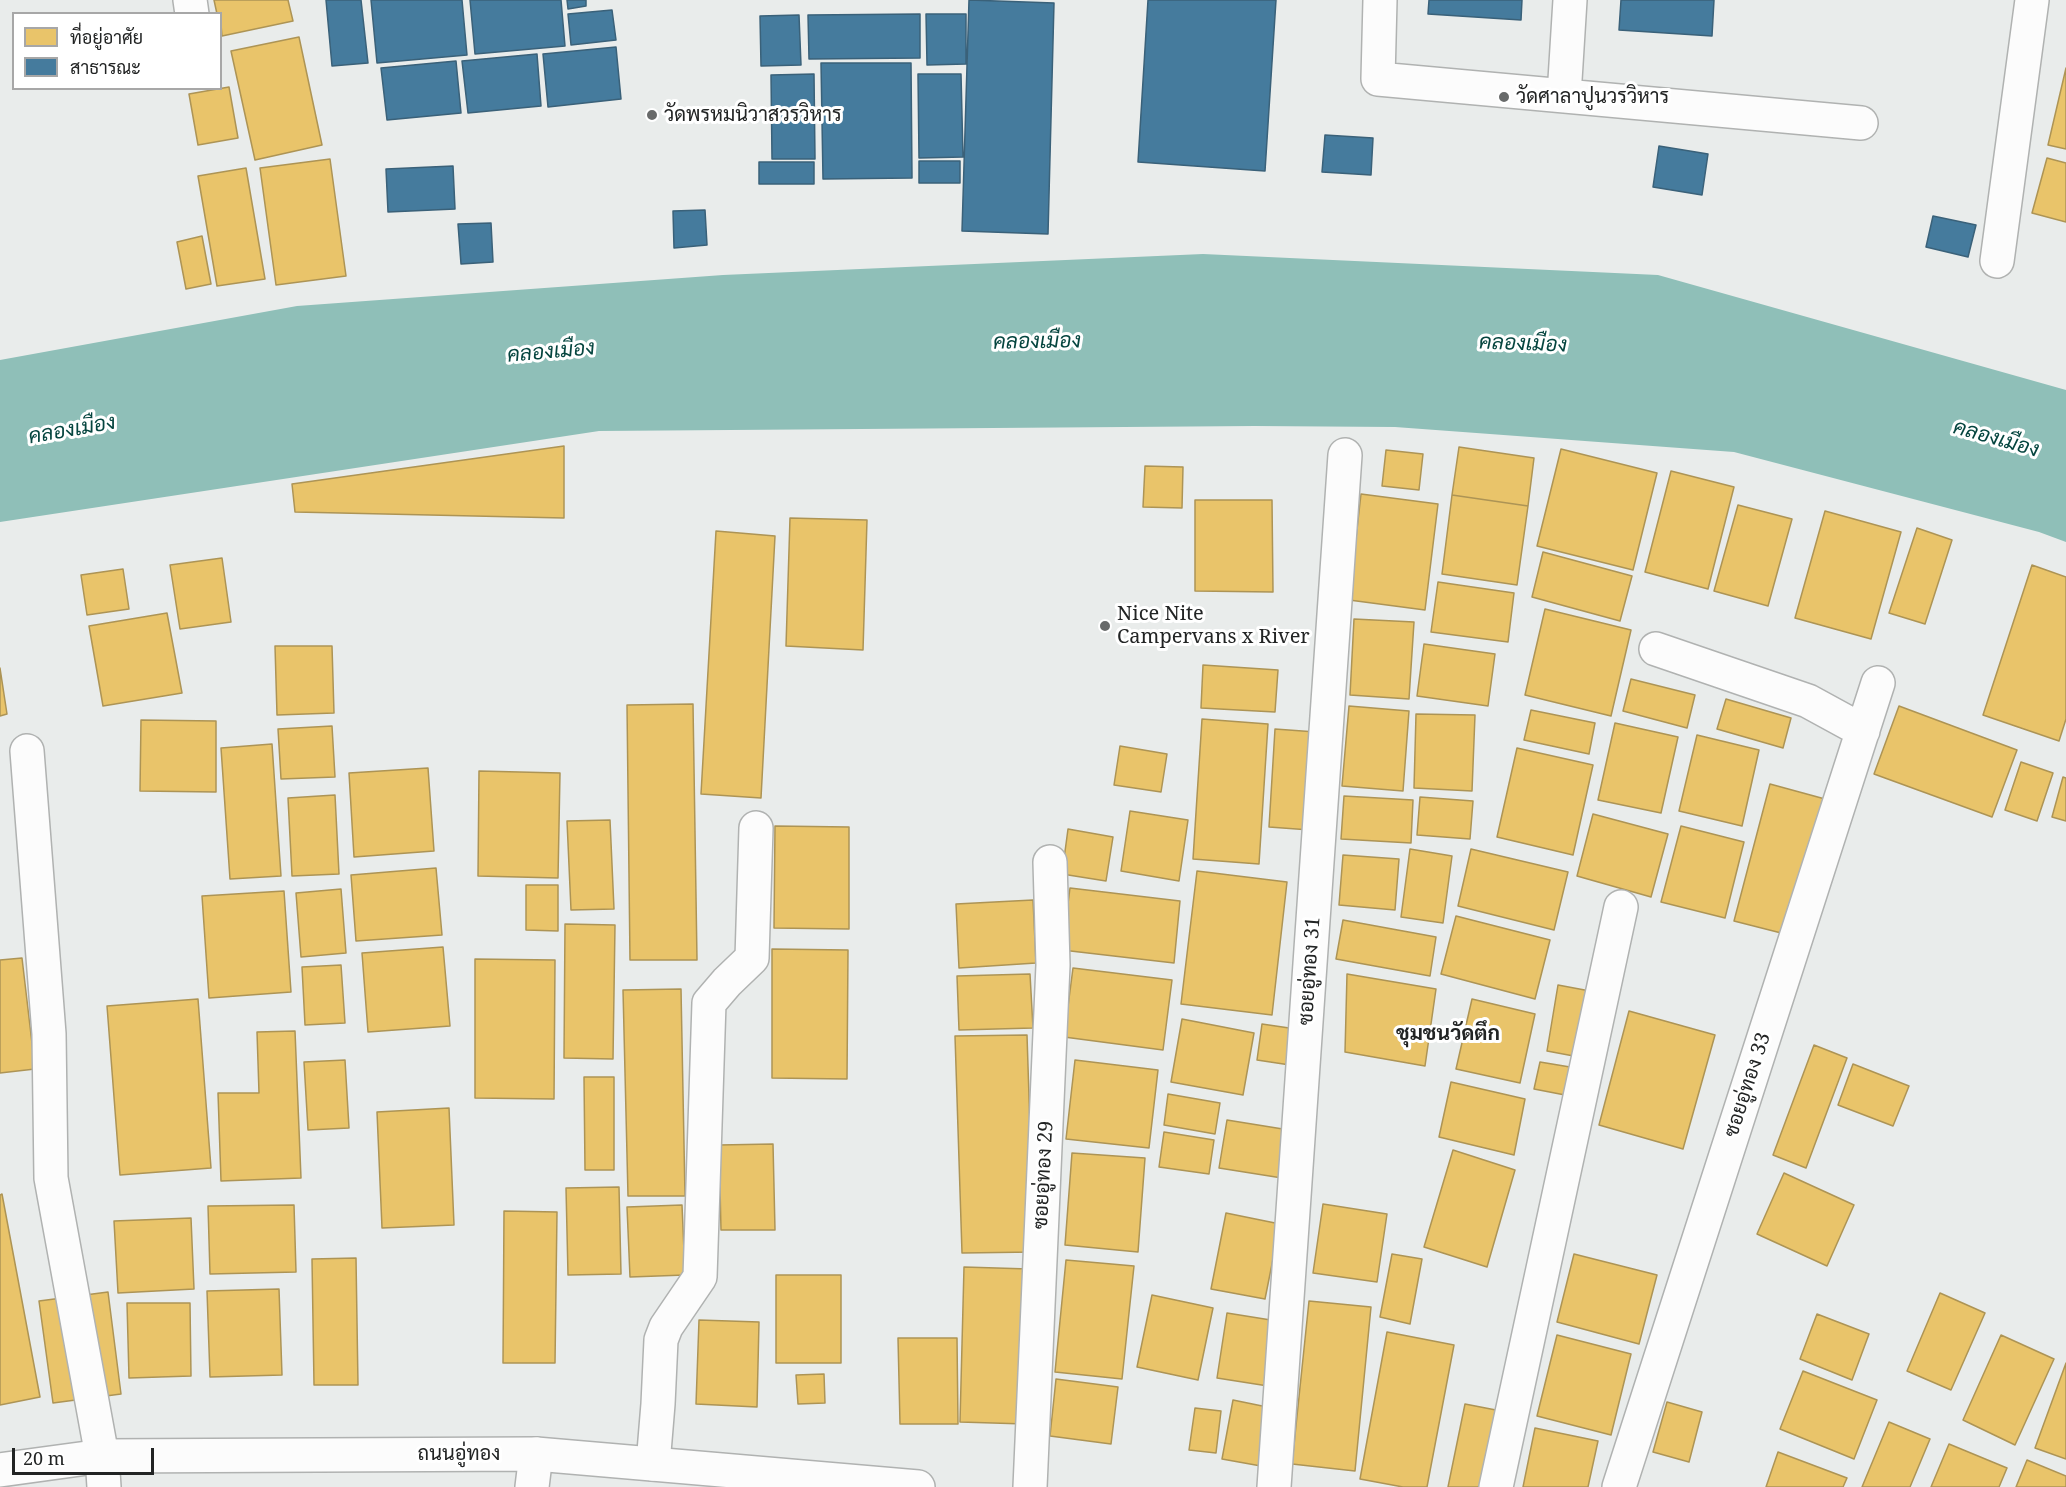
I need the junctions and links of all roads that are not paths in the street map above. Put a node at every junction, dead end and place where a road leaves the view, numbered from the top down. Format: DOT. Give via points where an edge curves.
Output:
graph roads {
  1 [pos="1380,0"];
  2 [pos="1569,0"];
  3 [pos="2032,0"];
  4 [pos="1564,96"];
  5 [pos="1861,123"];
  6 [pos="1997,261"];
  7 [pos="1345,454"];
  8 [pos="1656,649"];
  9 [pos="1878,683"];
  10 [pos="1863,731"];
  11 [pos="27,751"];
  12 [pos="756,828"];
  13 [pos="1050,862"];
  14 [pos="1621,907"];
  15 [pos="536,1454"];
  16 [pos="653,1464"];
  17 [pos="0,1470"];
  18 [pos="103,1472"];
  19 [pos="532,1487"];
  20 [pos="918,1487"];
  21 [pos="1030,1487"];
  22 [pos="1274,1487"];
  23 [pos="1496,1487"];
  24 [pos="1618,1487"];
  1 -- 4 [label="street" via="1378,79"];
  2 -- 4 [label="street"];
  3 -- 6 [label="street"];
  4 -- 5 [label="street"];
  7 -- 22 [label="street, ซอยอู่ทอง 31"];
  8 -- 10 [label="street" via="1808,701"];
  9 -- 10 [label="street, ซอยอู่ทอง 33"];
  10 -- 24 [label="street, ซอยอู่ทอง 33"];
  11 -- 18 [label="street" via="49,1034 51,1178"];
  12 -- 16 [label="street" via="752,958 709,1002 700,1277 661,1340"];
  13 -- 21 [label="street, ซอยอู่ทอง 29" via="1053,965"];
  14 -- 23 [label="street"];
  15 -- 16 [label="street, ถนนอู่ทอง"];
  15 -- 18 [label="street, ถนนอู่ทอง"];
  15 -- 19 [label="street"];
  16 -- 20 [label="street, ถนนอู่ทอง"];
  17 -- 18 [label="street, ถนนอู่ทอง"];
}
